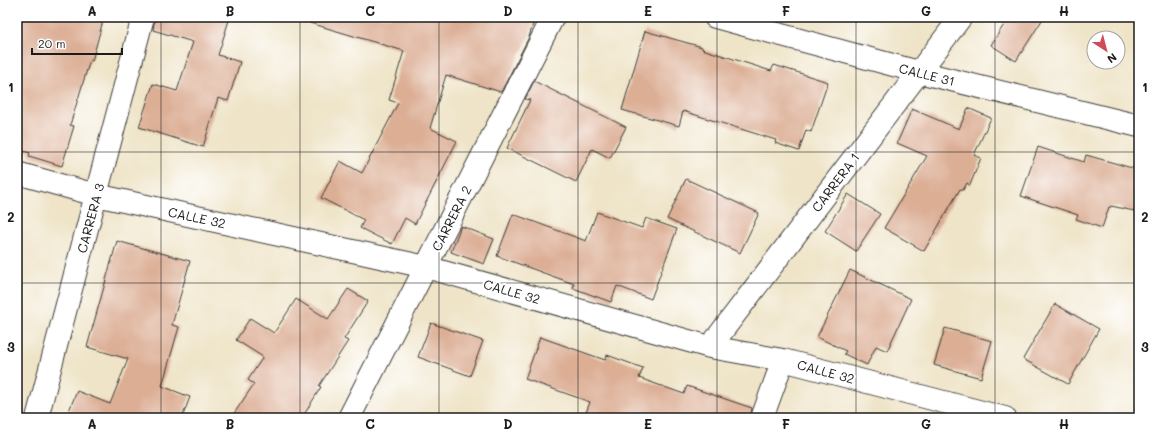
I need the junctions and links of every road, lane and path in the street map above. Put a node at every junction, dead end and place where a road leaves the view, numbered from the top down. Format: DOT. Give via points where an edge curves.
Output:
graph roads {
  1 [pos="142,17"];
  2 [pos="553,17"];
  3 [pos="715,17"];
  4 [pos="961,17"];
  5 [pos="919,72"];
  6 [pos="1139,126"];
  7 [pos="17,172"];
  8 [pos="96,196"];
  9 [pos="426,267"];
  10 [pos="710,347"];
  11 [pos="783,360"];
  12 [pos="37,418"];
  13 [pos="349,418"];
  14 [pos="762,418"];
  15 [pos="1005,418"];
  1 -- 8 [label="street, CARRERA 3"];
  2 -- 9 [label="street, CARRERA 2"];
  3 -- 5 [label="street, CALLE 31"];
  4 -- 5 [label="street, CARRERA 1"];
  5 -- 6 [label="street, CALLE 31"];
  5 -- 10 [label="street, CARRERA 1"];
  7 -- 8 [label="street, CALLE 32"];
  8 -- 9 [label="street, CALLE 32"];
  8 -- 12 [label="street, CARRERA 3"];
  9 -- 10 [label="street, CALLE 32"];
  9 -- 13 [label="street, CARRERA 2"];
  10 -- 11 [label="street, CALLE 32"];
  11 -- 14 [label="street"];
  11 -- 15 [label="street, CALLE 32"];
}
